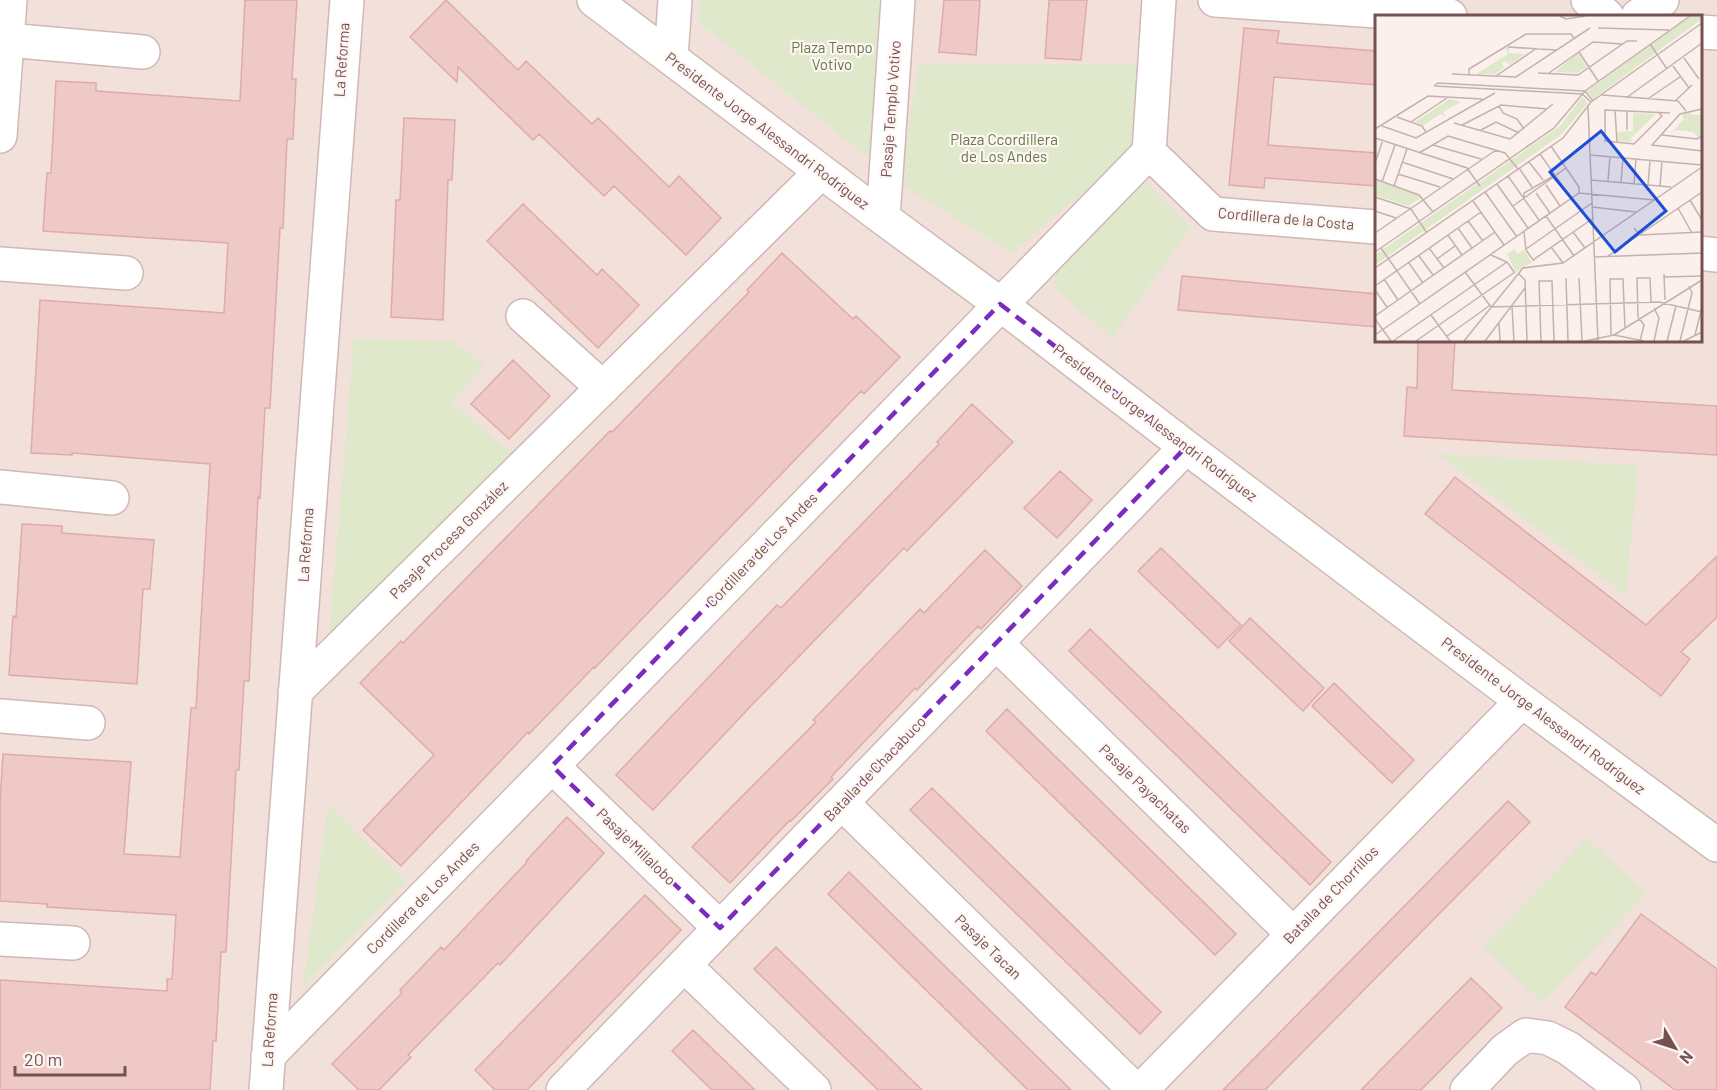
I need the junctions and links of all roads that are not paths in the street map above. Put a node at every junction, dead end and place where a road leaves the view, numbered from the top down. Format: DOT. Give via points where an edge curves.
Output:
graph roads {
  1 [pos="10,0"];
  2 [pos="347,0"];
  3 [pos="594,0"];
  4 [pos="675,0"];
  5 [pos="898,0"];
  6 [pos="1159,0"];
  7 [pos="1215,0"];
  8 [pos="1588,0"];
  9 [pos="1662,0"];
  10 [pos="1435,15"];
  11 [pos="1606,15"];
  12 [pos="1640,15"];
  13 [pos="1702,32"];
  14 [pos="1717,33"];
  15 [pos="7,40"];
  16 [pos="143,52"];
  17 [pos="671,58"];
  18 [pos="0,136"];
  19 [pos="1149,152"];
  20 [pos="821,172"];
  21 [pos="883,218"];
  22 [pos="1375,227"];
  23 [pos="1702,253"];
  24 [pos="1717,255"];
  25 [pos="0,264"];
  26 [pos="126,273"];
  27 [pos="1000,304"];
  28 [pos="523,316"];
  29 [pos="603,388"];
  30 [pos="1186,447"];
  31 [pos="0,487"];
  32 [pos="112,498"];
  33 [pos="996,643"];
  34 [pos="295,692"];
  35 [pos="1522,701"];
  36 [pos="0,716"];
  37 [pos="88,723"];
  38 [pos="552,766"];
  39 [pos="842,803"];
  40 [pos="1717,845"];
  41 [pos="720,928"];
  42 [pos="1293,934"];
  43 [pos="0,939"];
  44 [pos="73,943"];
  45 [pos="684,965"];
  46 [pos="268,1056"];
  47 [pos="266,1090"];
  48 [pos="563,1090"];
  49 [pos="814,1090"];
  50 [pos="1135,1090"];
  51 [pos="1141,1090"];
  52 [pos="1467,1090"];
  53 [pos="1624,1090"];
  1 -- 15 [label="street"];
  2 -- 34 [label="street, La Reforma"];
  3 -- 17 [label="street, Presidente Jorge Alessandri Rodríguez"];
  4 -- 17 [label="street"];
  5 -- 21 [label="street, Pasaje Templo Votivo"];
  6 -- 19 [label="street"];
  7 -- 10 [label="street"];
  8 -- 11 [label="street"];
  9 -- 12 [label="street"];
  13 -- 14 [label="street"];
  15 -- 16 [label="street"];
  15 -- 18 [label="street"];
  17 -- 20 [label="street, Presidente Jorge Alessandri Rodríguez"];
  19 -- 22 [label="street, Cordillera de la Costa" via="1213,214"];
  19 -- 27 [label="street, Cordillera de Los Andes"];
  20 -- 21 [label="street, Presidente Jorge Alessandri Rodríguez"];
  20 -- 29 [label="street, Pasaje Procesa González"];
  21 -- 27 [label="street, Presidente Jorge Alessandri Rodríguez"];
  23 -- 24 [label="street"];
  25 -- 26 [label="street"];
  27 -- 30 [label="street, Presidente Jorge Alessandri Rodríguez"];
  27 -- 38 [label="street, Cordillera de Los Andes"];
  28 -- 29 [label="street"];
  29 -- 34 [label="street, Pasaje Procesa González"];
  30 -- 33 [label="street, Batalla de Chacabuco"];
  30 -- 35 [label="street, Presidente Jorge Alessandri Rodríguez"];
  31 -- 32 [label="street"];
  33 -- 39 [label="street, Batalla de Chacabuco"];
  33 -- 42 [label="street, Pasaje Payachatas"];
  34 -- 46 [label="street, La Reforma"];
  35 -- 40 [label="street, Presidente Jorge Alessandri Rodríguez"];
  35 -- 42 [label="street, Batalla de Chorrillos"];
  36 -- 37 [label="street"];
  38 -- 41 [label="street, Pasaje Millalobo"];
  38 -- 46 [label="street, Cordillera de Los Andes"];
  39 -- 41 [label="street, Batalla de Chacabuco"];
  39 -- 50 [label="street, Pasaje Tacan"];
  41 -- 45 [label="street, Batalla de Chacabuco"];
  42 -- 51 [label="street, Batalla de Chorrillos"];
  43 -- 44 [label="street"];
  45 -- 48 [label="street, Batalla de Chacabuco"];
  45 -- 49 [label="street"];
  46 -- 47 [label="street, La Reforma"];
  52 -- 53 [label="street" via="1505,1050 1526,1035 1548,1038 1568,1048"];
}
